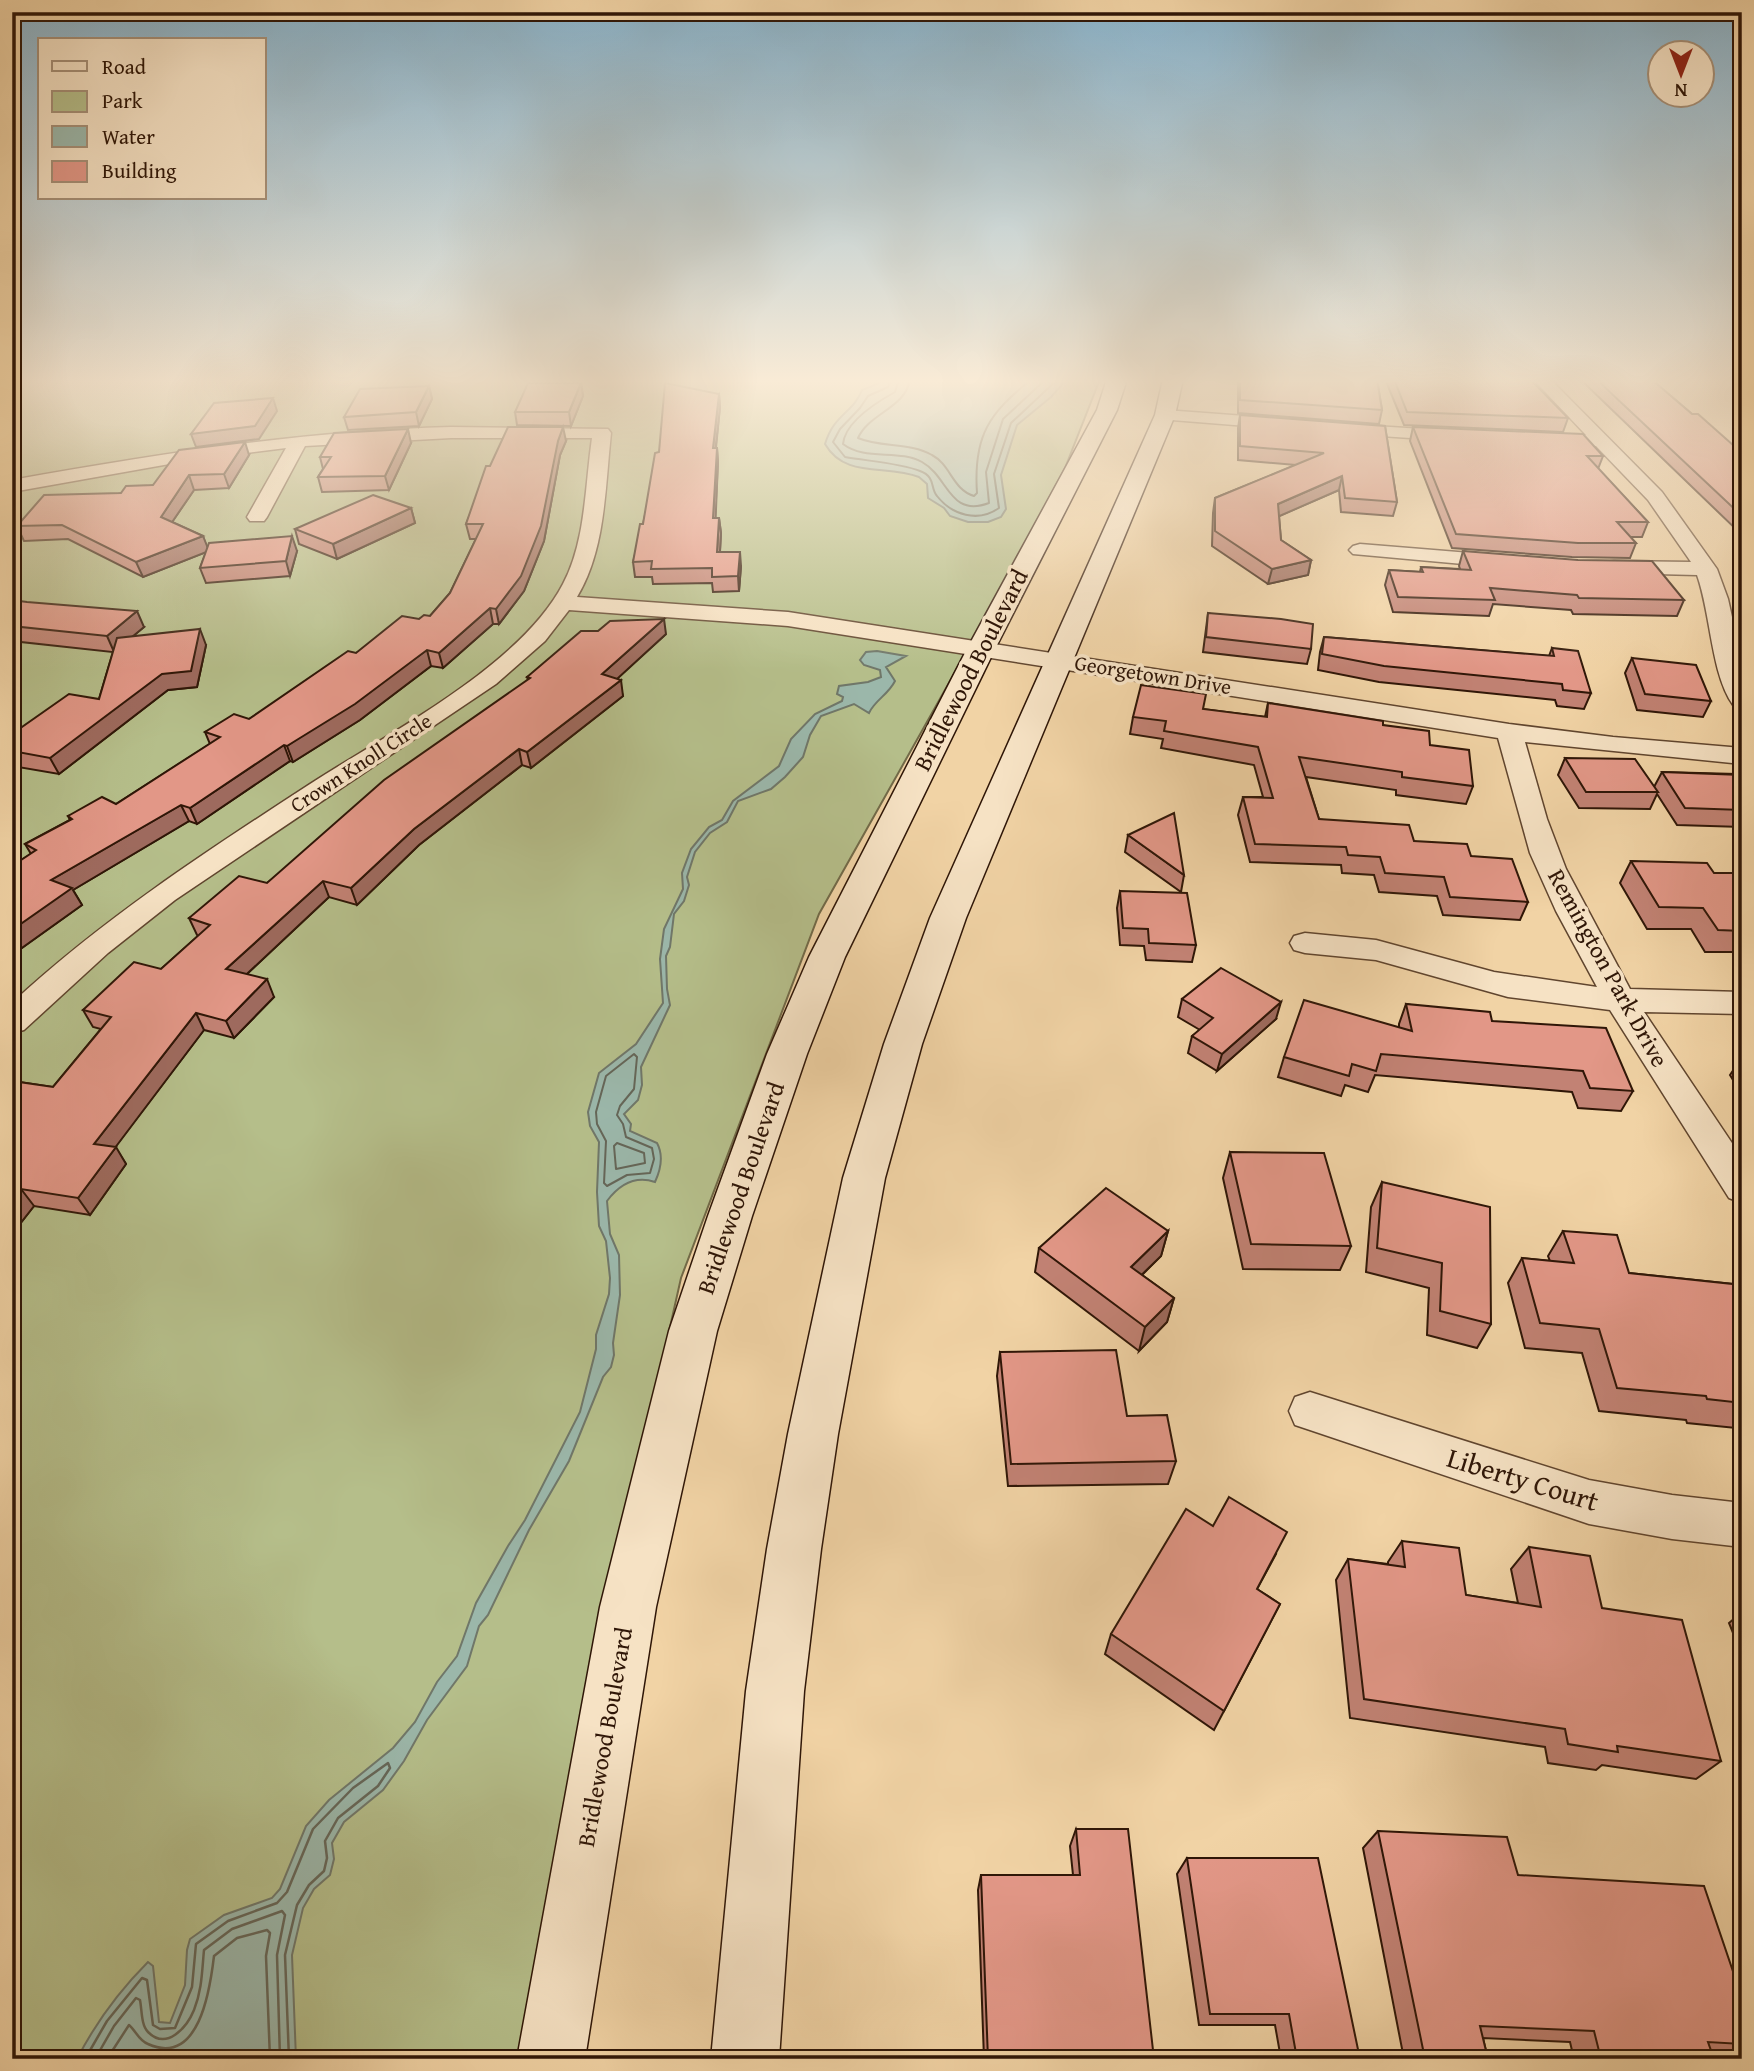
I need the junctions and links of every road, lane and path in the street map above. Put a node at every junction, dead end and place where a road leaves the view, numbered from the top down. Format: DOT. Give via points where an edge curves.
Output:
graph roads {
  1 [pos="73,476"];
  2 [pos="280,476"];
  3 [pos="596,476"];
  4 [pos="1072,476"];
  5 [pos="1136,476"];
  6 [pos="1635,476"];
  7 [pos="12,486"];
  8 [pos="257,517"];
  9 [pos="1360,550"];
  10 [pos="1523,563"];
  11 [pos="1599,566"];
  12 [pos="1706,569"];
  13 [pos="563,603"];
  14 [pos="981,649"];
  15 [pos="1058,661"];
  16 [pos="1742,701"];
  17 [pos="1509,732"];
  18 [pos="1742,756"];
  19 [pos="1305,943"];
  20 [pos="1623,1002"];
  21 [pos="1742,1003"];
  22 [pos="12,1022"];
  23 [pos="1742,1188"];
  24 [pos="1310,1411"];
  25 [pos="1742,1525"];
  26 [pos="551,2059"];
  27 [pos="744,2059"];
  1 -- 7 [label="street"];
  2 -- 8 [label="street"];
  3 -- 13 [label="street, Crown Knoll Circle" via="583,560"];
  4 -- 14 [label="main road, Bridlewood Boulevard"];
  5 -- 15 [label="main road"];
  6 -- 12 [label="street"];
  9 -- 10 [label="street"];
  11 -- 12 [label="street"];
  12 -- 16 [label="street"];
  13 -- 14 [label="street, Georgetown Drive" via="769,617"];
  13 -- 22 [label="street, Crown Knoll Circle" via="511,661 143,909"];
  14 -- 15 [label="street, Georgetown Drive"];
  14 -- 26 [label="main road, Bridlewood Boulevard" via="856,897 792,1042 693,1331 628,1606"];
  15 -- 17 [label="street, Georgetown Drive"];
  15 -- 27 [label="main road" via="948,918 903,1044 864,1178 813,1434 775,1691"];
  17 -- 18 [label="street, Georgetown Drive"];
  17 -- 20 [label="street, Remington Park Drive" via="1550,868"];
  19 -- 20 [label="street" via="1354,945 1509,987"];
  20 -- 21 [label="street"];
  20 -- 23 [label="street, Remington Park Drive"];
  24 -- 25 [label="street, Liberty Court" via="1588,1502"];
}
